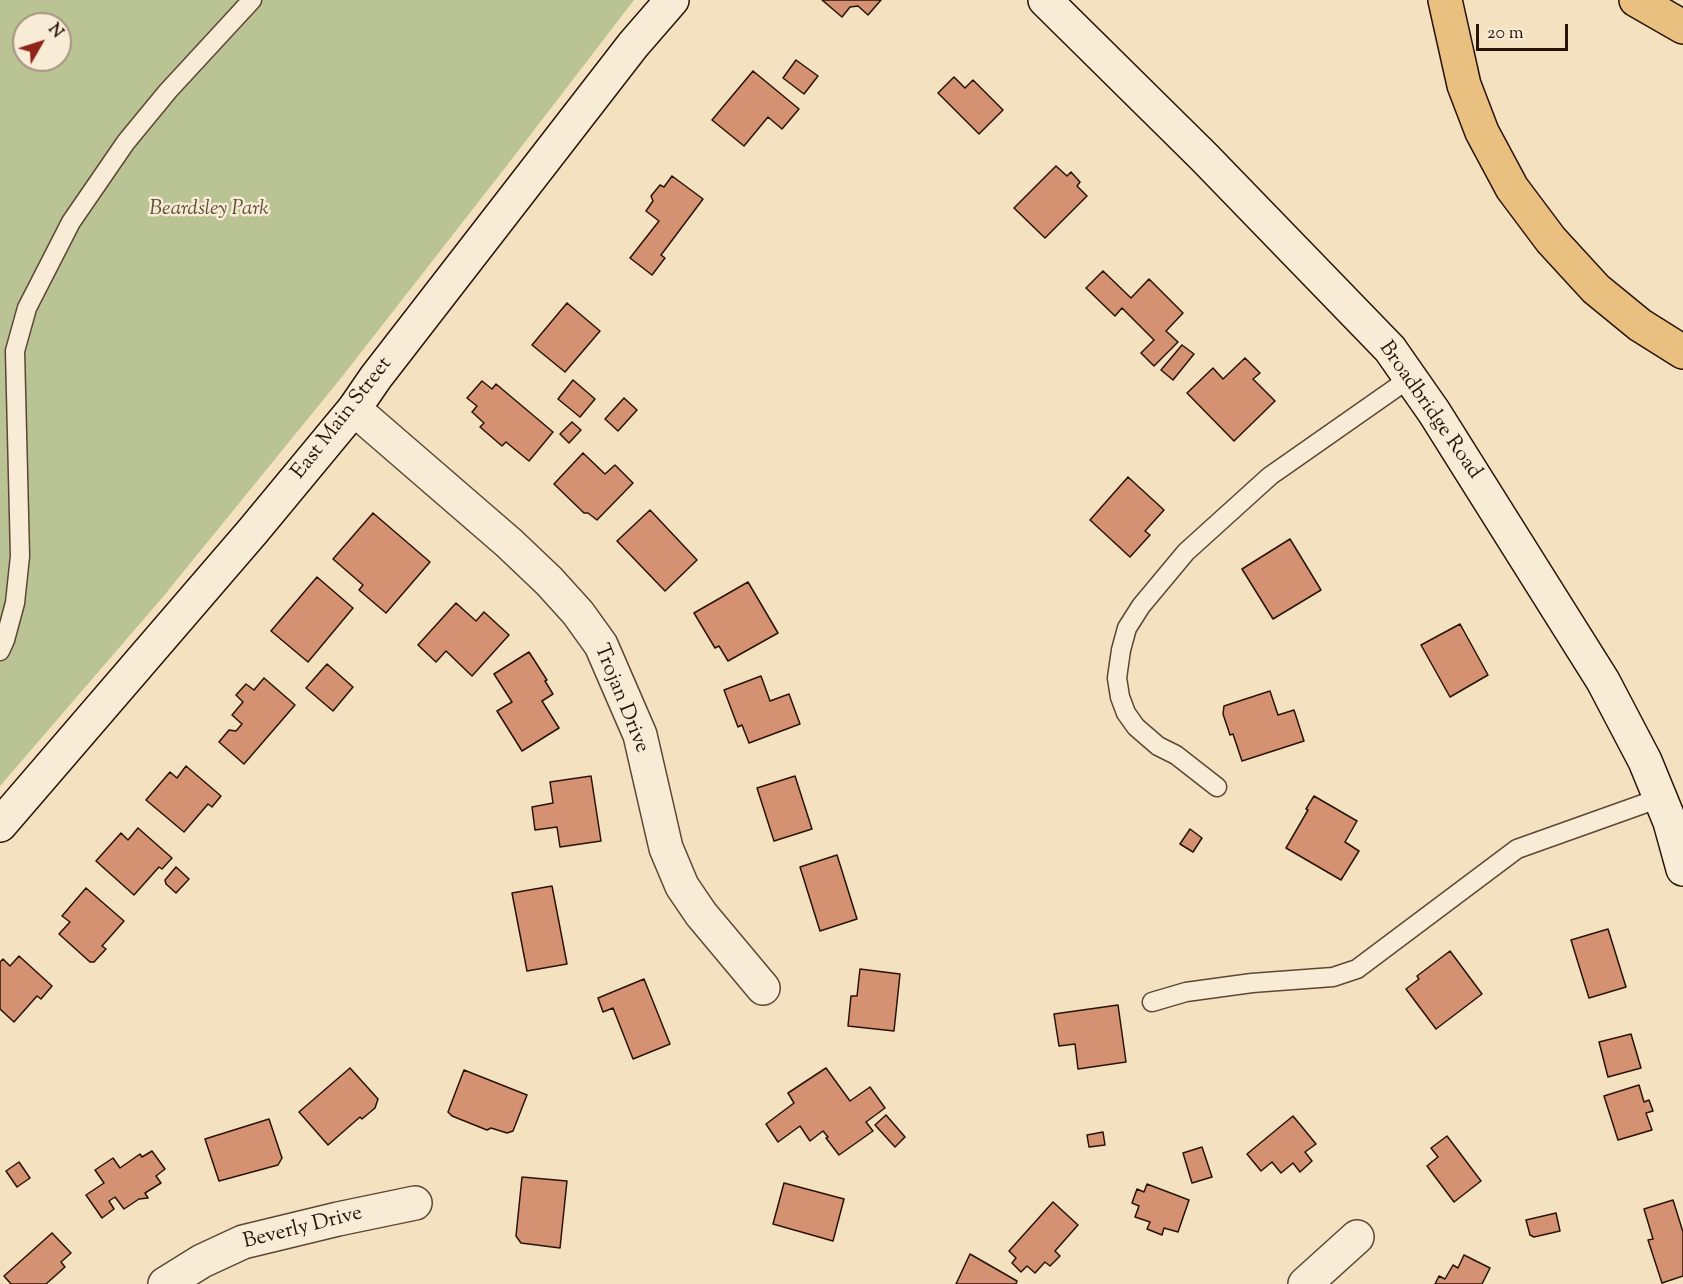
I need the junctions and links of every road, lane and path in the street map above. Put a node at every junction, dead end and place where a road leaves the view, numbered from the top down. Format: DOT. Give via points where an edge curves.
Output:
graph roads {
  1 [pos="252,0"];
  2 [pos="672,0"];
  3 [pos="1045,0"];
  4 [pos="1445,0"];
  5 [pos="1636,0"];
  6 [pos="1683,27"];
  7 [pos="1683,352"];
  8 [pos="1410,378"];
  9 [pos="354,409"];
  10 [pos="0,651"];
  11 [pos="1217,787"];
  12 [pos="1660,798"];
  13 [pos="0,825"];
  14 [pos="1683,869"];
  15 [pos="763,988"];
  16 [pos="1152,1002"];
  17 [pos="415,1203"];
  18 [pos="1357,1237"];
  19 [pos="165,1284"];
  20 [pos="1305,1284"];
  1 -- 10 [label="lane" via="126,142 71,222 27,308 15,351 20,556 15,603"];
  2 -- 9 [label="main road, East Main Street"];
  3 -- 8 [label="main road, Broadbridge Road" via="1340,297 1390,349"];
  4 -- 7 [label="highway" via="1464,85 1482,132 1512,188 1551,240 1596,289 1640,325"];
  5 -- 6 [label="highway"];
  8 -- 11 [label="lane" via="1270,476 1186,552 1127,628 1117,678 1126,713 1158,746"];
  8 -- 12 [label="main road, Broadbridge Road" via="1603,681"];
  9 -- 13 [label="main road, East Main Street"];
  9 -- 15 [label="main road, Trojan Drive" via="509,543 549,581 590,629 601,645 640,735 666,848 682,886"];
  12 -- 14 [label="main road, Broadbridge Road"];
  12 -- 16 [label="lane" via="1517,849 1357,969 1333,978 1252,983 1186,992"];
  17 -- 19 [label="main road, Beverly Drive" via="243,1242"];
  18 -- 20 [label="main road"];
}
